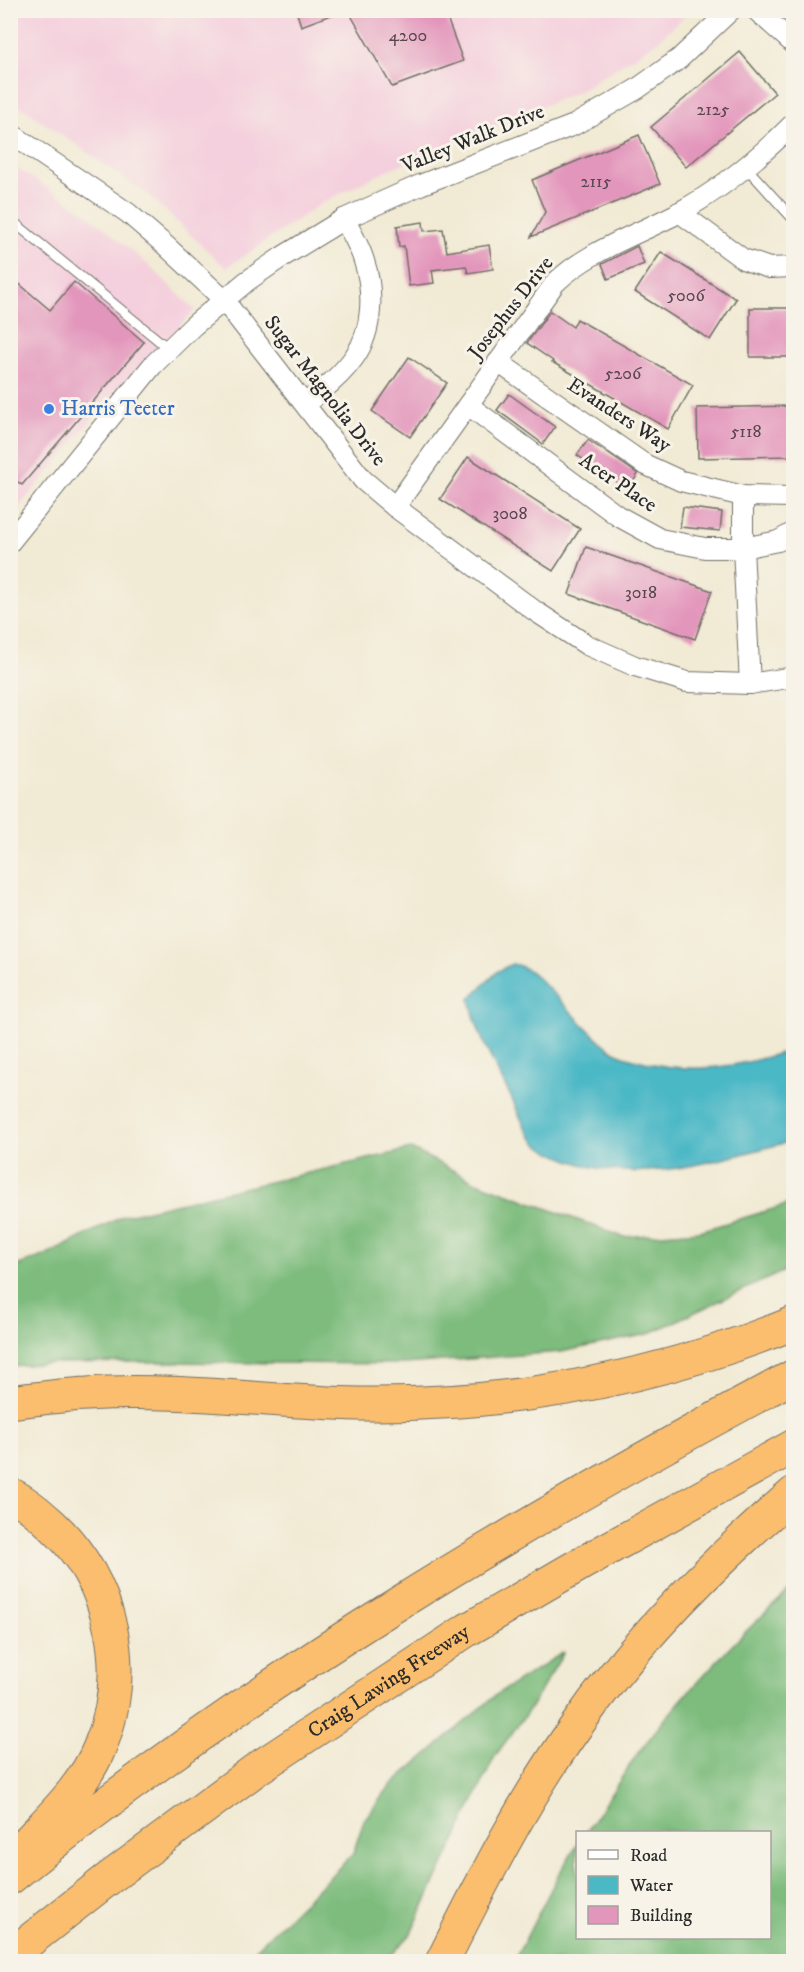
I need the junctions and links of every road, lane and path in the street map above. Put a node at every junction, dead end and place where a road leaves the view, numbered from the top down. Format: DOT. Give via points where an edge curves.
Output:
graph roads {
  1 [pos="731,10"];
  2 [pos="756,10"];
  3 [pos="794,44"];
  4 [pos="794,123"];
  5 [pos="10,133"];
  6 [pos="746,167"];
  7 [pos="680,212"];
  8 [pos="10,219"];
  9 [pos="344,219"];
  10 [pos="794,220"];
  11 [pos="794,267"];
  12 [pos="223,300"];
  13 [pos="169,349"];
  14 [pos="498,363"];
  15 [pos="305,404"];
  16 [pos="468,405"];
  17 [pos="744,496"];
  18 [pos="794,497"];
  19 [pos="395,507"];
  20 [pos="794,532"];
  21 [pos="12,537"];
  22 [pos="744,548"];
  23 [pos="794,677"];
  24 [pos="750,684"];
  25 [pos="794,1323"];
  26 [pos="794,1376"];
  27 [pos="10,1402"];
  28 [pos="794,1446"];
  29 [pos="794,1493"];
  30 [pos="10,1494"];
  31 [pos="10,1861"];
  32 [pos="10,1878"];
  33 [pos="10,1956"];
  34 [pos="442,1962"];
  1 -- 9 [label="street, Valley Walk Drive" via="679,59 637,89 574,125"];
  2 -- 3 [label="street"];
  4 -- 6 [label="street, Josephus Drive"];
  5 -- 12 [label="street, Sugar Magnolia Drive" via="128,213"];
  6 -- 7 [label="street, Josephus Drive"];
  6 -- 10 [label="lane"];
  7 -- 11 [label="street" via="743,259 769,268"];
  7 -- 14 [label="street, Josephus Drive" via="570,269 555,283"];
  8 -- 13 [label="lane"];
  9 -- 12 [label="street, Valley Walk Drive" via="282,256"];
  9 -- 15 [label="street" via="367,272 368,323 356,355 335,380"];
  12 -- 13 [label="street, Valley Walk Drive"];
  12 -- 15 [label="street, Sugar Magnolia Drive"];
  13 -- 21 [label="street, Valley Walk Drive"];
  14 -- 16 [label="street, Josephus Drive"];
  14 -- 17 [label="street, Evanders Way" via="644,464 681,480"];
  15 -- 19 [label="street, Sugar Magnolia Drive" via="363,480"];
  16 -- 19 [label="street, Josephus Drive"];
  16 -- 22 [label="street, Acer Place" via="618,516 660,539 705,548"];
  17 -- 18 [label="street, Evanders Way"];
  17 -- 22 [label="street"];
  19 -- 24 [label="street, Sugar Magnolia Drive" via="587,645 635,666 687,682"];
  20 -- 22 [label="street, Acer Place" via="778,541"];
  22 -- 24 [label="street"];
  23 -- 24 [label="street, Sugar Magnolia Drive"];
  25 -- 27 [label="highway" via="682,1362 522,1395 361,1404 88,1394"];
  26 -- 32 [label="highway" via="645,1456 407,1598 171,1755"];
  28 -- 33 [label="highway, Craig Lawing Freeway" via="467,1630 258,1768"];
  29 -- 34 [label="highway" via="722,1557 679,1602 578,1723 501,1845"];
  30 -- 31 [label="highway" via="44,1517 78,1552 103,1602 112,1627 116,1657 113,1704 94,1760 70,1795"];
}
